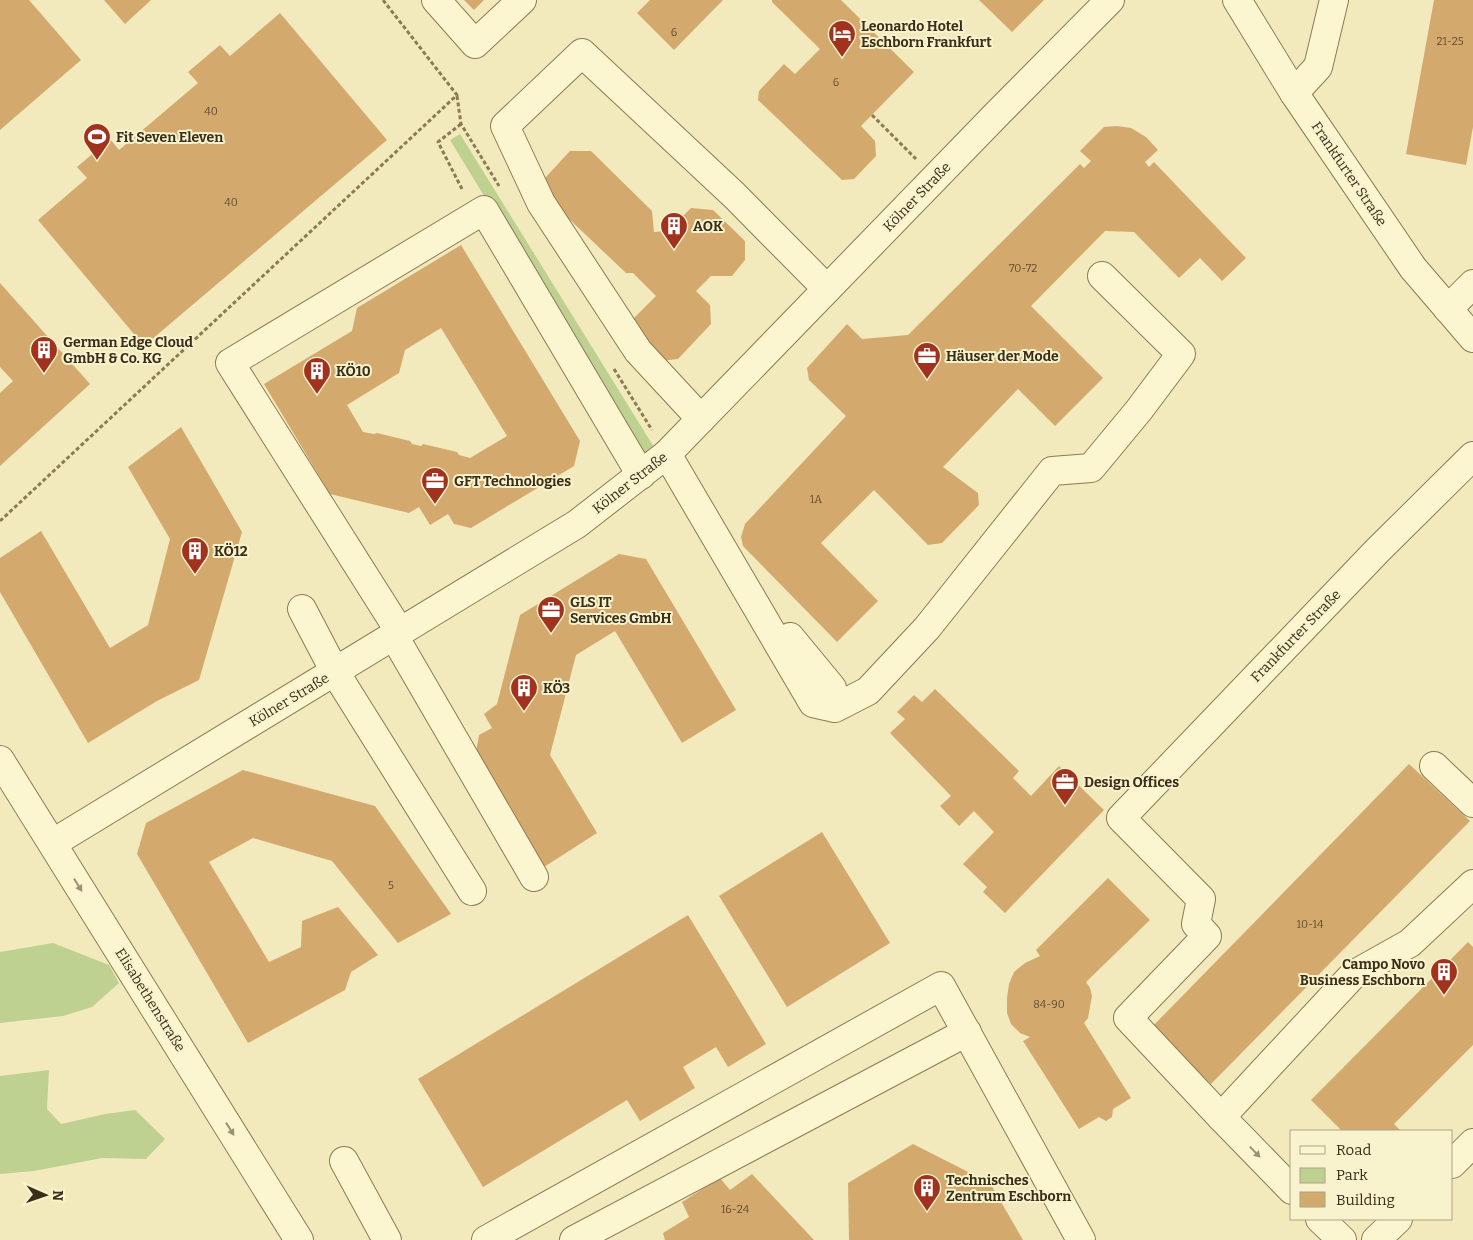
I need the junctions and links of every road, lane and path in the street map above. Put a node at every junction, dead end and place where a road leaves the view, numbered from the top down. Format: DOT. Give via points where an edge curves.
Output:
graph roads {
  1 [pos="383,0"];
  2 [pos="436,0"];
  3 [pos="522,0"];
  4 [pos="1110,0"];
  5 [pos="1237,0"];
  6 [pos="1334,0"];
  7 [pos="1294,93"];
  8 [pos="872,115"];
  9 [pos="461,124"];
  10 [pos="936,178"];
  11 [pos="475,216"];
  12 [pos="1102,276"];
  13 [pos="1473,284"];
  14 [pos="827,289"];
  15 [pos="1448,309"];
  16 [pos="1473,338"];
  17 [pos="701,419"];
  18 [pos="667,454"];
  19 [pos="1473,456"];
  20 [pos="641,475"];
  21 [pos="0,521"];
  22 [pos="736,572"];
  23 [pos="302,609"];
  24 [pos="397,634"];
  25 [pos="335,672"];
  26 [pos="832,688"];
  27 [pos="0,760"];
  28 [pos="1434,766"];
  29 [pos="1473,803"];
  30 [pos="53,844"];
  31 [pos="534,877"];
  32 [pos="1473,884"];
  33 [pos="472,891"];
  34 [pos="967,1032"];
  35 [pos="1221,1117"];
  36 [pos="1473,1143"];
  37 [pos="344,1161"];
  38 [pos="1453,1163"];
  39 [pos="1290,1188"];
  40 [pos="1321,1220"];
  41 [pos="1397,1220"];
  42 [pos="299,1240"];
  43 [pos="388,1240"];
  44 [pos="486,1240"];
  45 [pos="574,1240"];
  46 [pos="1082,1240"];
  47 [pos="1342,1240"];
  48 [pos="1376,1240"];
  1 -- 21 [label="path" via="457,95"];
  2 -- 3 [label="street" via="475,44"];
  4 -- 10 [label="street, Kölner Straße"];
  5 -- 7 [label="street, Frankfurter Straße"];
  6 -- 7 [label="street" via="1318,67"];
  7 -- 15 [label="street, Frankfurter Straße" via="1413,268"];
  8 -- 10 [label="path"];
  9 -- 11 [label="path" via="438,142"];
  10 -- 14 [label="street, Kölner Straße"];
  11 -- 20 [label="street" via="484,210"];
  11 -- 24 [label="street" via="230,363"];
  12 -- 22 [label="street" via="1180,354 1091,468 1052,471 927,628 868,691 835,708 814,704"];
  13 -- 15 [label="street"];
  14 -- 17 [label="street, Kölner Straße"];
  14 -- 17 [label="street" via="734,195 582,52 505,126 541,203 638,351"];
  15 -- 16 [label="street, Frankfurter Straße"];
  17 -- 18 [label="street, Kölner Straße"];
  18 -- 20 [label="street, Kölner Straße"];
  18 -- 22 [label="street"];
  19 -- 35 [label="street, Frankfurter Straße" via="1378,550 1121,818 1201,899 1196,924 1207,936 1128,1018"];
  20 -- 24 [label="street, Kölner Straße" via="577,524"];
  22 -- 26 [label="street"];
  23 -- 25 [label="street"];
  24 -- 25 [label="street, Kölner Straße"];
  24 -- 31 [label="street"];
  25 -- 30 [label="street, Kölner Straße"];
  25 -- 33 [label="street"];
  27 -- 30 [label="street, Elisabethenstraße"];
  28 -- 29 [label="street"];
  30 -- 42 [label="street, Elisabethenstraße, one-way"];
  32 -- 35 [label="street" via="1410,943 1354,975"];
  34 -- 44 [label="street" via="941,986"];
  34 -- 45 [label="street"];
  34 -- 46 [label="street"];
  35 -- 39 [label="street, one-way"];
  36 -- 38 [label="street"];
  37 -- 43 [label="street"];
  40 -- 47 [label="street"];
  41 -- 48 [label="street"];
}
